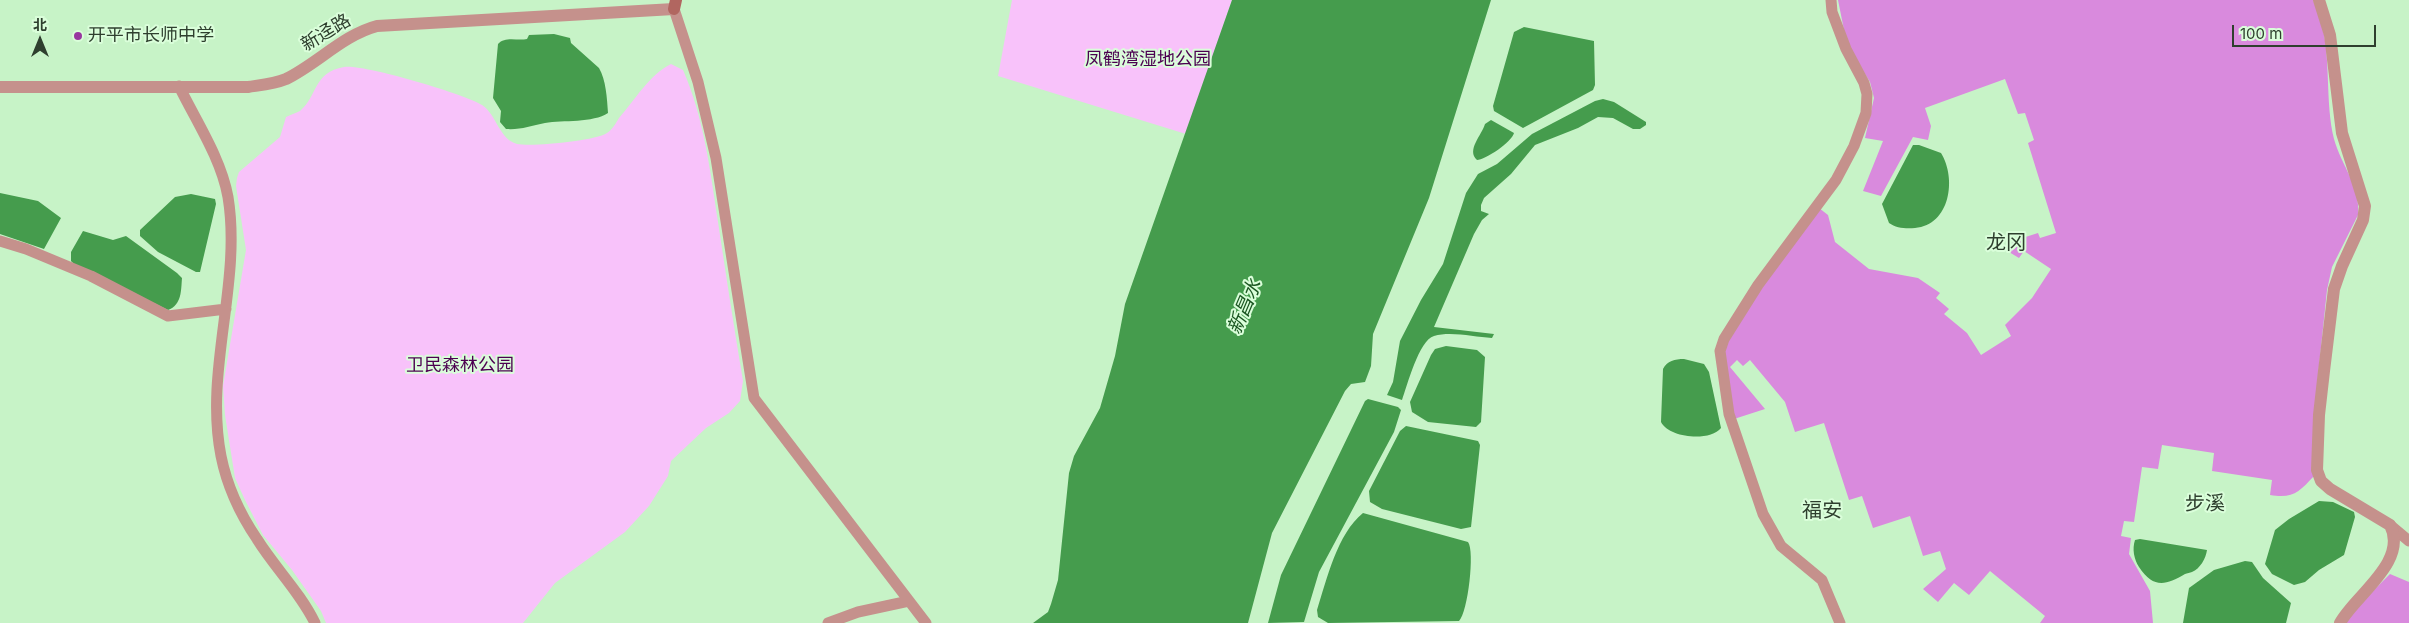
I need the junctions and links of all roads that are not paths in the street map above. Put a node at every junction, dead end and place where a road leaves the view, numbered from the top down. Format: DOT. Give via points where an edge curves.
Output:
graph roads {
  1 [pos="1831,0"];
  2 [pos="2319,0"];
  3 [pos="674,3"];
  4 [pos="179,86"];
  5 [pos="0,87"];
  6 [pos="0,241"];
  7 [pos="226,308"];
  8 [pos="2390,525"];
  9 [pos="2409,541"];
  10 [pos="909,601"];
  11 [pos="315,623"];
  12 [pos="828,623"];
  13 [pos="926,623"];
  14 [pos="1840,623"];
  15 [pos="2340,623"];
  1 -- 14 [label="street" via="1832,12 1846,49 1864,83 1866,114 1836,180 1758,285 1724,339 1720,351 1729,414 1763,514 1781,546 1822,580"];
  2 -- 8 [label="street" via="2330,35 2342,133 2365,206 2363,220 2334,289 2319,415 2317,470 2321,481 2330,489"];
  3 -- 4 [label="street, 新迳路" via="377,26 279,81 248,87"];
  3 -- 10 [label="street" via="698,82 716,158 754,398"];
  4 -- 5 [label="street, 新迳路"];
  4 -- 7 [label="street" via="221,172 228,195 231,232"];
  6 -- 7 [label="street" via="91,276 168,316"];
  7 -- 11 [label="street" via="216,404 225,473 249,527"];
  8 -- 9 [label="street"];
  8 -- 15 [label="street" via="2395,544 2391,558 2376,582 2349,608"];
  10 -- 12 [label="street" via="858,612"];
  10 -- 13 [label="street"];
}
